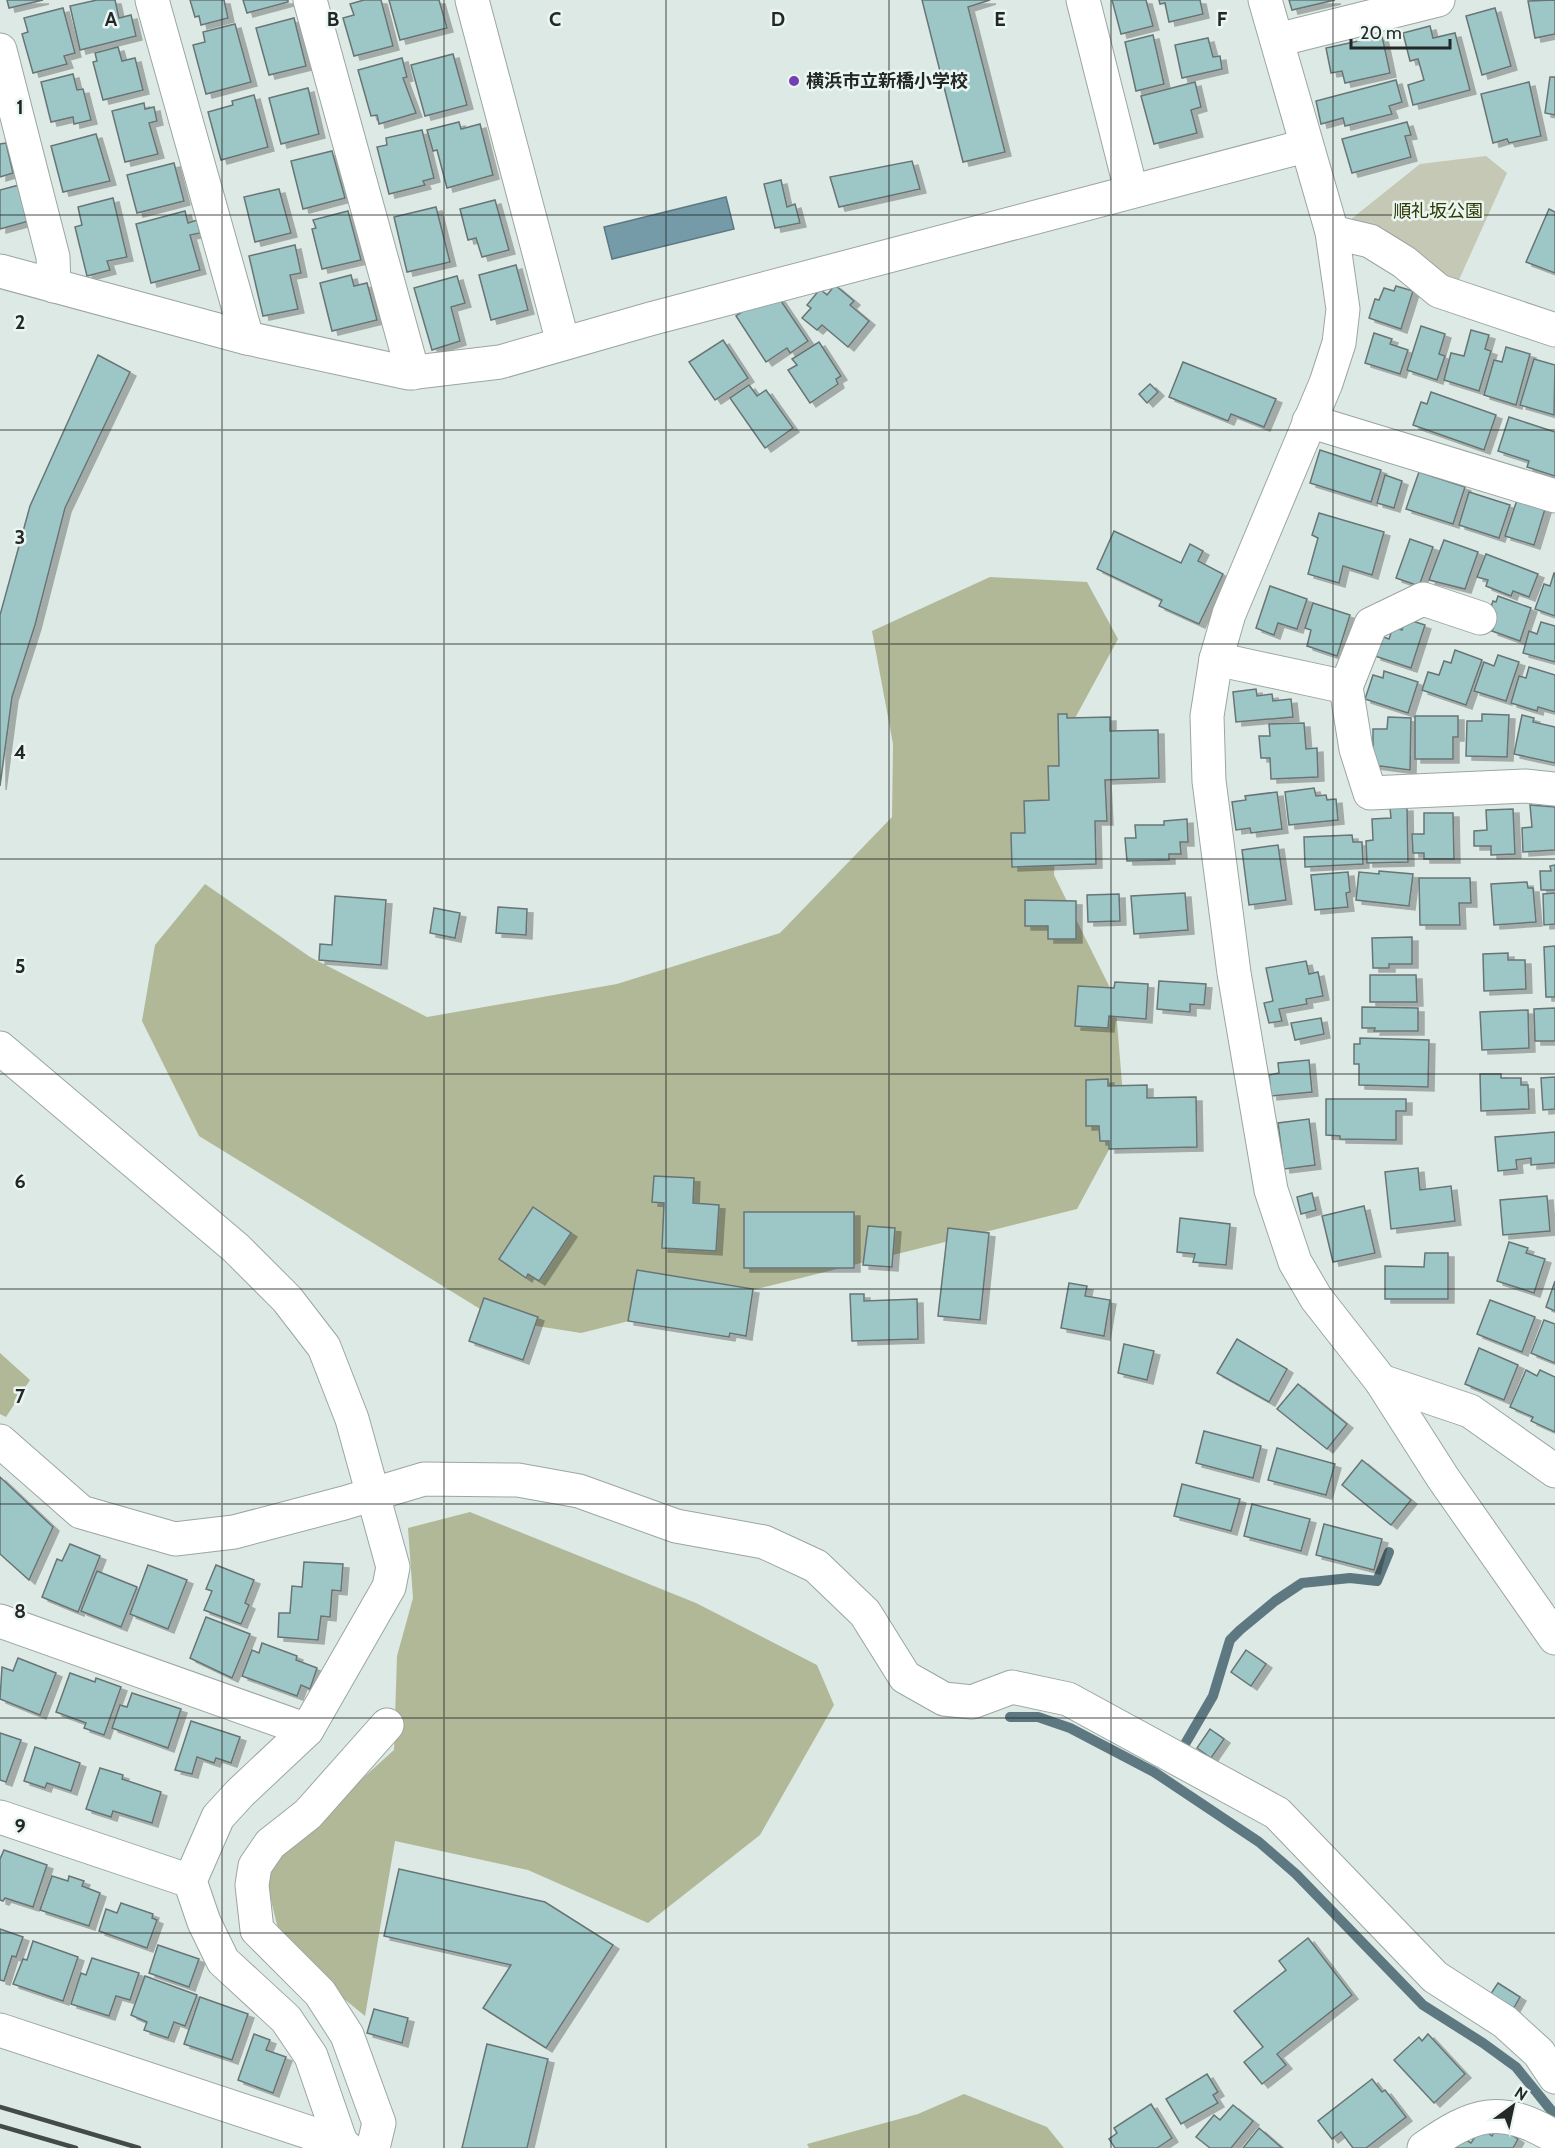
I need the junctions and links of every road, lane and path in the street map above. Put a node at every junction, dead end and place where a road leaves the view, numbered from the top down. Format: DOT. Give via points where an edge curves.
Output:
graph roads {
  1 [pos="152,0"];
  2 [pos="310,0"];
  3 [pos="472,0"];
  4 [pos="1083,0"];
  5 [pos="1265,0"];
  6 [pos="1438,0"];
  7 [pos="1277,40"];
  8 [pos="0,50"];
  9 [pos="1305,146"];
  10 [pos="1131,190"];
  11 [pos="1332,232"];
  12 [pos="0,271"];
  13 [pos="54,286"];
  14 [pos="1555,330"];
  15 [pos="247,338"];
  16 [pos="563,343"];
  17 [pos="413,373"];
  18 [pos="1309,421"];
  19 [pos="1555,496"];
  20 [pos="1480,618"];
  21 [pos="1216,659"];
  22 [pos="1346,687"];
  23 [pos="1555,789"];
  24 [pos="0,1048"];
  25 [pos="1381,1381"];
  26 [pos="0,1441"];
  27 [pos="1555,1471"];
  28 [pos="372,1494"];
  29 [pos="0,1621"];
  30 [pos="1555,1638"];
  31 [pos="387,1725"];
  32 [pos="307,1730"];
  33 [pos="0,1817"];
  34 [pos="190,1881"];
  35 [pos="0,2030"];
  36 [pos="1555,2077"];
  37 [pos="1555,2137"];
  38 [pos="344,2146"];
  39 [pos="373,2148"];
  40 [pos="1424,2148"];
  1 -- 15 [label="street"];
  2 -- 17 [label="street"];
  3 -- 16 [label="street"];
  4 -- 10 [label="street"];
  5 -- 7 [label="street"];
  6 -- 7 [label="street"];
  7 -- 9 [label="street"];
  8 -- 13 [label="street" via="53,257"];
  9 -- 10 [label="street"];
  9 -- 11 [label="street"];
  10 -- 16 [label="street"];
  11 -- 14 [label="street" via="1370,242 1404,262 1439,291"];
  11 -- 18 [label="street" via="1343,309 1339,343"];
  12 -- 13 [label="street"];
  13 -- 15 [label="street"];
  15 -- 17 [label="street"];
  16 -- 17 [label="street" via="500,362"];
  18 -- 19 [label="street"];
  18 -- 21 [label="street" via="1229,614"];
  20 -- 22 [label="street" via="1423,599 1371,624"];
  21 -- 22 [label="street"];
  21 -- 25 [label="street" via="1207,716 1209,781 1234,973 1270,1190 1300,1271 1316,1299"];
  22 -- 23 [label="street" via="1356,750 1370,793 1525,786"];
  24 -- 28 [label="street" via="236,1248 287,1299 324,1347 352,1419"];
  25 -- 27 [label="street" via="1470,1411"];
  25 -- 30 [label="street" via="1443,1478"];
  26 -- 28 [label="street" via="81,1512 175,1539 234,1532"];
  28 -- 32 [label="street" via="393,1567 389,1587"];
  28 -- 36 [label="street" via="424,1479 518,1480 579,1491 676,1526 764,1542 816,1566 865,1613 904,1677 944,1699 972,1702 1012,1687 1068,1699 1277,1813 1435,1977 1505,2022 1539,2053"];
  29 -- 32 [label="street"];
  31 -- 39 [label="street" via="308,1814 270,1844 255,1866 252,1885 257,1930 321,1993 347,2035 379,2123"];
  32 -- 34 [label="street" via="218,1817"];
  33 -- 34 [label="street"];
  34 -- 38 [label="street" via="223,1961 286,2019 311,2056"];
  35 -- 38 [label="street"];
  37 -- 40 [label="street" via="1508,2116 1473,2118"];
}
